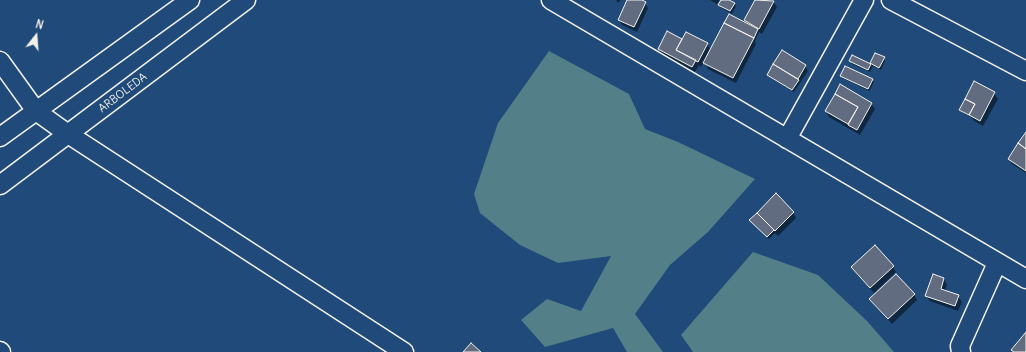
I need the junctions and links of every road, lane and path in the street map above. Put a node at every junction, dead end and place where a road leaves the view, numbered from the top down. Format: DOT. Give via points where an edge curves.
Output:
graph roads {
  1 [pos="190,0"];
  2 [pos="246,0"];
  3 [pos="551,0"];
  4 [pos="864,0"];
  5 [pos="891,0"];
  6 [pos="0,61"];
  7 [pos="1026,71"];
  8 [pos="36,111"];
  9 [pos="68,134"];
  10 [pos="0,137"];
  11 [pos="787,139"];
  12 [pos="0,186"];
  13 [pos="997,263"];
  14 [pos="1026,279"];
  15 [pos="404,352"];
  16 [pos="961,352"];
  1 -- 8 [label="street"];
  2 -- 9 [label="street, ARBOLEDA"];
  3 -- 11 [label="street"];
  4 -- 11 [label="street"];
  5 -- 7 [label="street"];
  6 -- 8 [label="street"];
  8 -- 9 [label="street"];
  8 -- 10 [label="street"];
  9 -- 12 [label="street, ARBOLEDA"];
  9 -- 15 [label="street"];
  11 -- 13 [label="street"];
  13 -- 14 [label="street"];
  13 -- 16 [label="street" via="960,346"];
}
